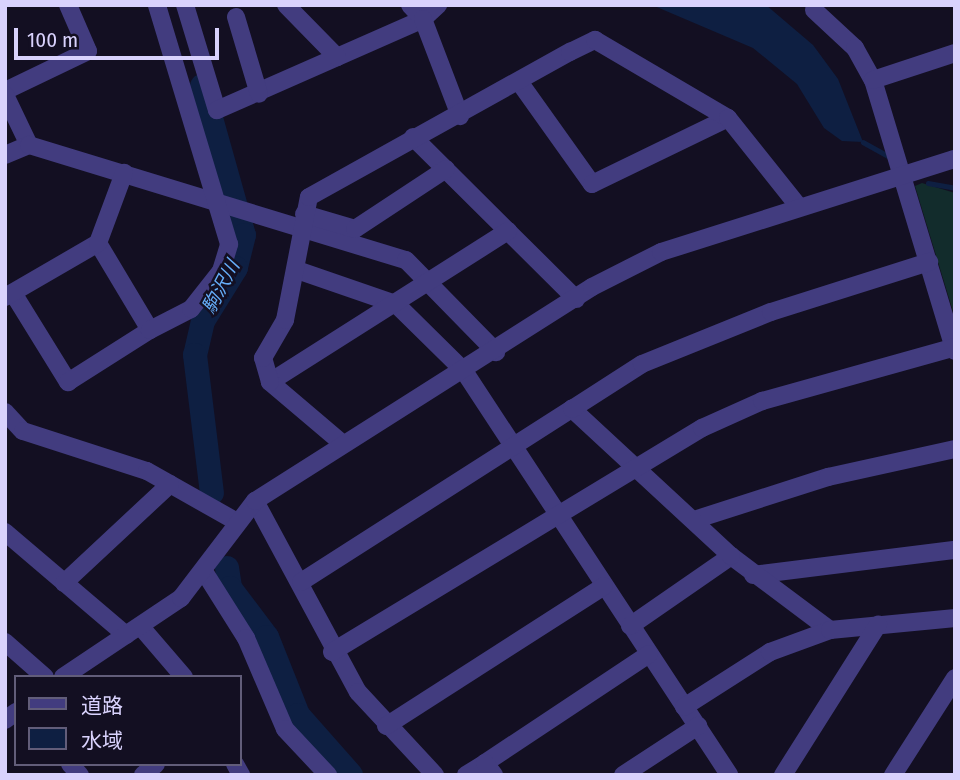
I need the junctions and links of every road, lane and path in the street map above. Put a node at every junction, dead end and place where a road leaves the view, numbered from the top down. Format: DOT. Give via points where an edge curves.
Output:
graph roads {
  1 [pos="68,5"];
  2 [pos="157,5"];
  3 [pos="185,5"];
  4 [pos="286,5"];
  5 [pos="410,5"];
  6 [pos="439,5"];
  7 [pos="816,7"];
  8 [pos="236,17"];
  9 [pos="422,19"];
  10 [pos="955,53"];
  11 [pos="337,57"];
  12 [pos="873,80"];
  13 [pos="520,83"];
  14 [pos="5,93"];
  15 [pos="259,93"];
  16 [pos="460,116"];
  17 [pos="728,118"];
  18 [pos="413,137"];
  19 [pos="29,145"];
  20 [pos="5,155"];
  21 [pos="955,159"];
  22 [pos="446,169"];
  23 [pos="124,173"];
  24 [pos="906,175"];
  25 [pos="224,202"];
  26 [pos="799,207"];
  27 [pos="304,220"];
  28 [pos="508,231"];
  29 [pos="98,243"];
  30 [pos="929,262"];
  31 [pos="298,270"];
  32 [pos="430,284"];
  33 [pos="9,295"];
  34 [pos="576,299"];
  35 [pos="396,304"];
  36 [pos="150,330"];
  37 [pos="954,348"];
  38 [pos="496,352"];
  39 [pos="464,371"];
  40 [pos="271,382"];
  41 [pos="572,409"];
  42 [pos="5,412"];
  43 [pos="343,444"];
  44 [pos="513,446"];
  45 [pos="955,449"];
  46 [pos="636,463"];
  47 [pos="170,484"];
  48 [pos="255,500"];
  49 [pos="558,516"];
  50 [pos="694,520"];
  51 [pos="237,522"];
  52 [pos="5,533"];
  53 [pos="955,550"];
  54 [pos="731,556"];
  55 [pos="205,573"];
  56 [pos="753,575"];
  57 [pos="301,582"];
  58 [pos="64,583"];
  59 [pos="604,586"];
  60 [pos="955,618"];
  61 [pos="878,625"];
  62 [pos="631,626"];
  63 [pos="831,630"];
  64 [pos="134,631"];
  65 [pos="5,642"];
  66 [pos="332,652"];
  67 [pos="649,654"];
  68 [pos="84,671"];
  69 [pos="43,675"];
  70 [pos="182,675"];
  71 [pos="955,678"];
  72 [pos="684,707"];
  73 [pos="386,726"];
  74 [pos="698,726"];
  75 [pos="490,769"];
  76 [pos="328,775"];
  77 [pos="435,775"];
  78 [pos="467,775"];
  79 [pos="623,775"];
  80 [pos="729,775"];
  81 [pos="783,775"];
  82 [pos="893,775"];
  1 -- 14 [label="street" via="88,51"];
  2 -- 25 [label="street"];
  3 -- 15 [label="street" via="217,110"];
  4 -- 11 [label="street"];
  5 -- 9 [label="street"];
  6 -- 9 [label="street"];
  7 -- 12 [label="street" via="855,48"];
  8 -- 15 [label="street"];
  9 -- 11 [label="street"];
  9 -- 16 [label="street"];
  10 -- 12 [label="street"];
  11 -- 15 [label="street"];
  12 -- 24 [label="street"];
  13 -- 16 [label="street"];
  13 -- 17 [label="street" via="595,40"];
  13 -- 17 [label="street" via="592,184"];
  14 -- 19 [label="street"];
  16 -- 18 [label="street"];
  17 -- 26 [label="street"];
  18 -- 22 [label="street"];
  18 -- 27 [label="street" via="316,189"];
  19 -- 20 [label="street"];
  19 -- 23 [label="street"];
  21 -- 24 [label="street"];
  22 -- 27 [label="street" via="355,229"];
  22 -- 28 [label="street"];
  23 -- 25 [label="street"];
  23 -- 29 [label="street"];
  24 -- 26 [label="street"];
  24 -- 30 [label="street"];
  25 -- 27 [label="street" via="261,214"];
  25 -- 36 [label="street" via="229,244 221,271 191,309"];
  26 -- 34 [label="street" via="661,252"];
  27 -- 31 [label="street"];
  27 -- 32 [label="street" via="406,260"];
  28 -- 32 [label="street"];
  28 -- 34 [label="street"];
  29 -- 33 [label="street"];
  29 -- 36 [label="street"];
  30 -- 37 [label="street"];
  30 -- 41 [label="street" via="771,312 642,364"];
  31 -- 35 [label="street"];
  31 -- 40 [label="street" via="285,320 263,358"];
  32 -- 35 [label="street"];
  32 -- 38 [label="street"];
  33 -- 36 [label="street" via="68,382"];
  34 -- 38 [label="street"];
  35 -- 39 [label="street"];
  35 -- 40 [label="street"];
  37 -- 46 [label="street" via="762,401"];
  38 -- 39 [label="street"];
  39 -- 43 [label="street"];
  39 -- 44 [label="street"];
  40 -- 43 [label="street"];
  41 -- 44 [label="street"];
  41 -- 46 [label="street"];
  42 -- 47 [label="street" via="23,431"];
  43 -- 48 [label="street"];
  44 -- 49 [label="street"];
  44 -- 57 [label="street"];
  45 -- 50 [label="street" via="828,477"];
  46 -- 49 [label="street"];
  46 -- 50 [label="street"];
  47 -- 51 [label="street"];
  47 -- 58 [label="street"];
  48 -- 51 [label="street"];
  48 -- 57 [label="street"];
  49 -- 59 [label="street"];
  49 -- 66 [label="street"];
  50 -- 54 [label="street"];
  51 -- 55 [label="street"];
  52 -- 58 [label="street"];
  53 -- 56 [label="street"];
  54 -- 56 [label="street"];
  54 -- 62 [label="street"];
  55 -- 64 [label="street"];
  55 -- 76 [label="street" via="246,638 285,729"];
  56 -- 63 [label="street"];
  57 -- 66 [label="street"];
  58 -- 64 [label="street"];
  59 -- 62 [label="street"];
  59 -- 73 [label="street"];
  60 -- 61 [label="street"];
  61 -- 63 [label="street"];
  61 -- 81 [label="street"];
  62 -- 67 [label="street"];
  63 -- 72 [label="street" via="770,652"];
  64 -- 68 [label="street"];
  64 -- 70 [label="street"];
  65 -- 69 [label="street"];
  66 -- 73 [label="street"];
  67 -- 72 [label="street"];
  67 -- 75 [label="street"];
  71 -- 82 [label="street"];
  72 -- 74 [label="street"];
  73 -- 77 [label="street"];
  74 -- 79 [label="street"];
  74 -- 80 [label="street"];
  75 -- 78 [label="street"];
}
